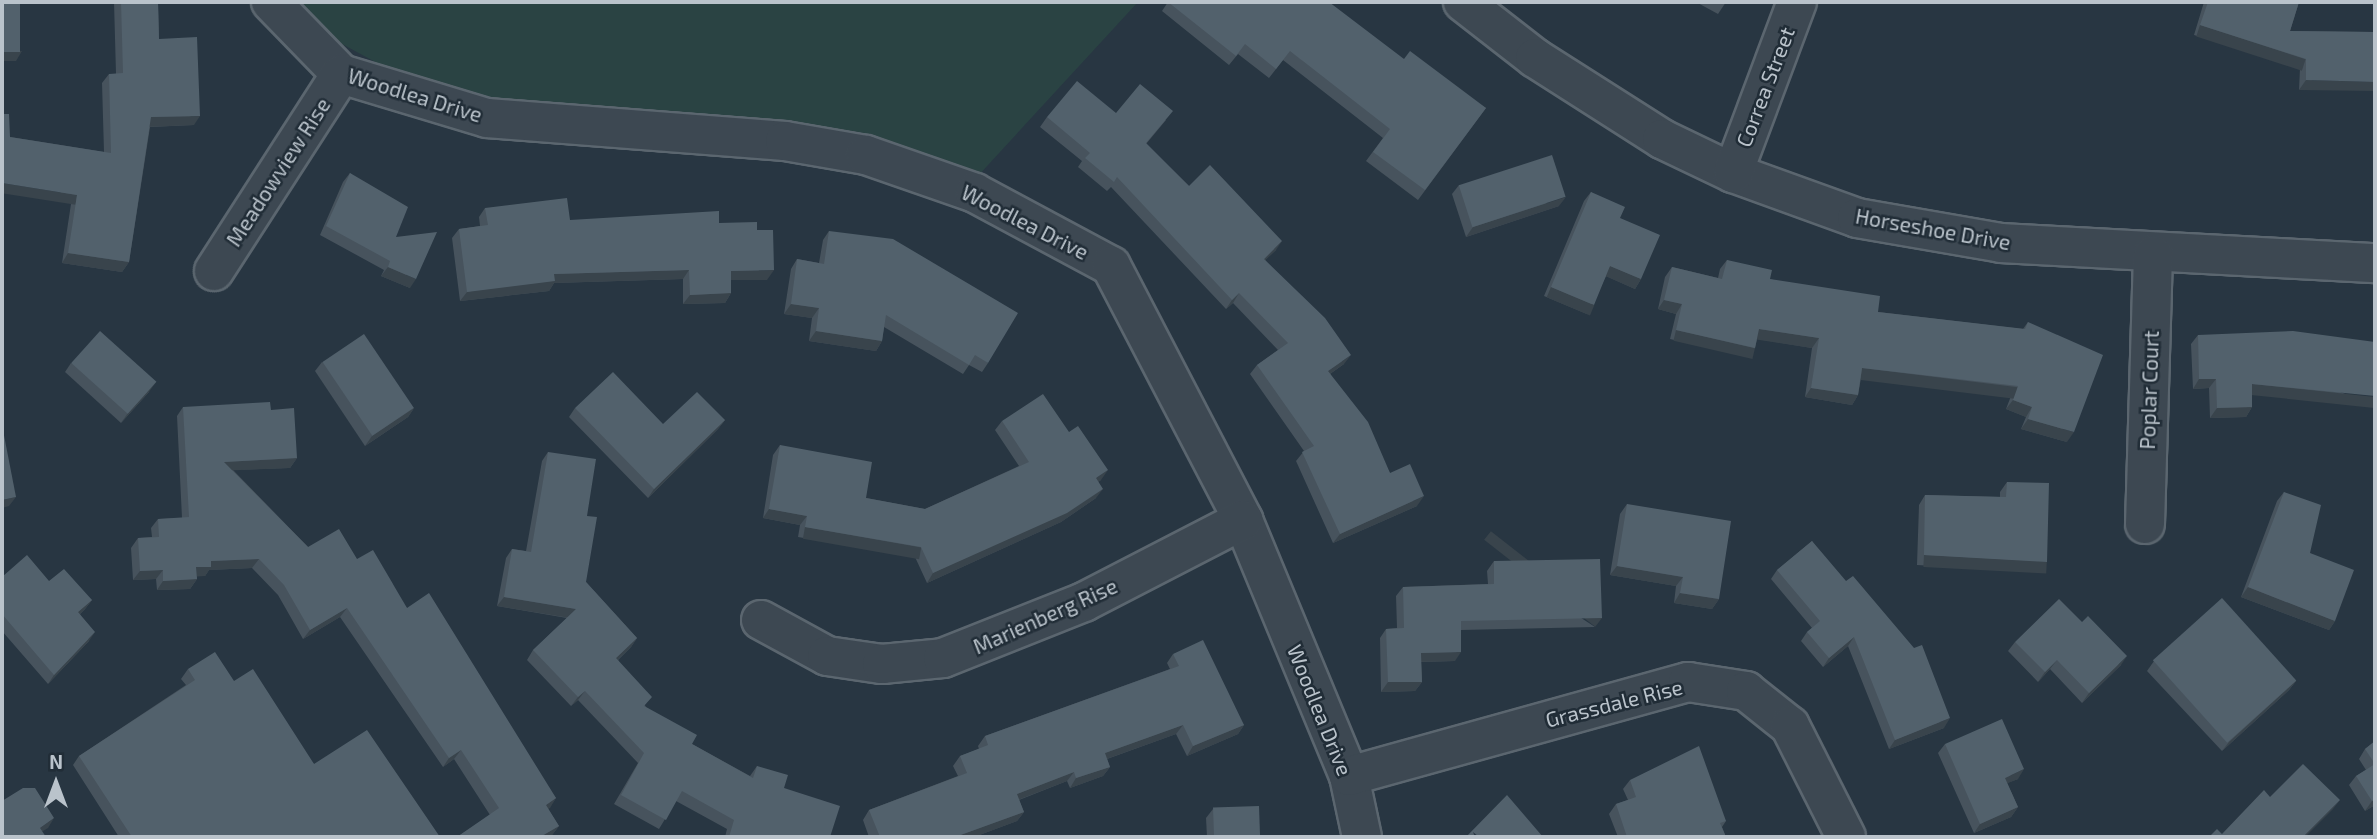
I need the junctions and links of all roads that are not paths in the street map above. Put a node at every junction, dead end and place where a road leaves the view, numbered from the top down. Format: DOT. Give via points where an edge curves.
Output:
graph roads {
  1 [pos="271,2"];
  2 [pos="1463,2"];
  3 [pos="1797,2"];
  4 [pos="341,74"];
  5 [pos="1732,173"];
  6 [pos="2153,255"];
  7 [pos="2375,263"];
  8 [pos="214,271"];
  9 [pos="1242,520"];
  10 [pos="2145,524"];
  11 [pos="761,620"];
  12 [pos="1349,776"];
  13 [pos="1362,837"];
  14 [pos="1846,837"];
  1 -- 4 [label="street, Woodlea Drive"];
  2 -- 5 [label="street, Horseshoe Drive" via="1535,58 1662,139"];
  3 -- 5 [label="street, Correa Street"];
  4 -- 8 [label="street, Meadowview Rise"];
  4 -- 9 [label="street, Woodlea Drive" via="487,118 785,141 866,155 975,193 1111,266"];
  5 -- 6 [label="street, Horseshoe Drive" via="1857,218 2001,243"];
  6 -- 7 [label="street, Horseshoe Drive"];
  6 -- 10 [label="street, Poplar Court"];
  9 -- 11 [label="street, Marienberg Rise" via="1084,602 943,658 882,664 827,656"];
  9 -- 12 [label="street, Woodlea Drive"];
  12 -- 13 [label="street, Woodlea Drive"];
  12 -- 14 [label="street, Grassdale Rise" via="1688,682 1746,691 1790,726"];
}
